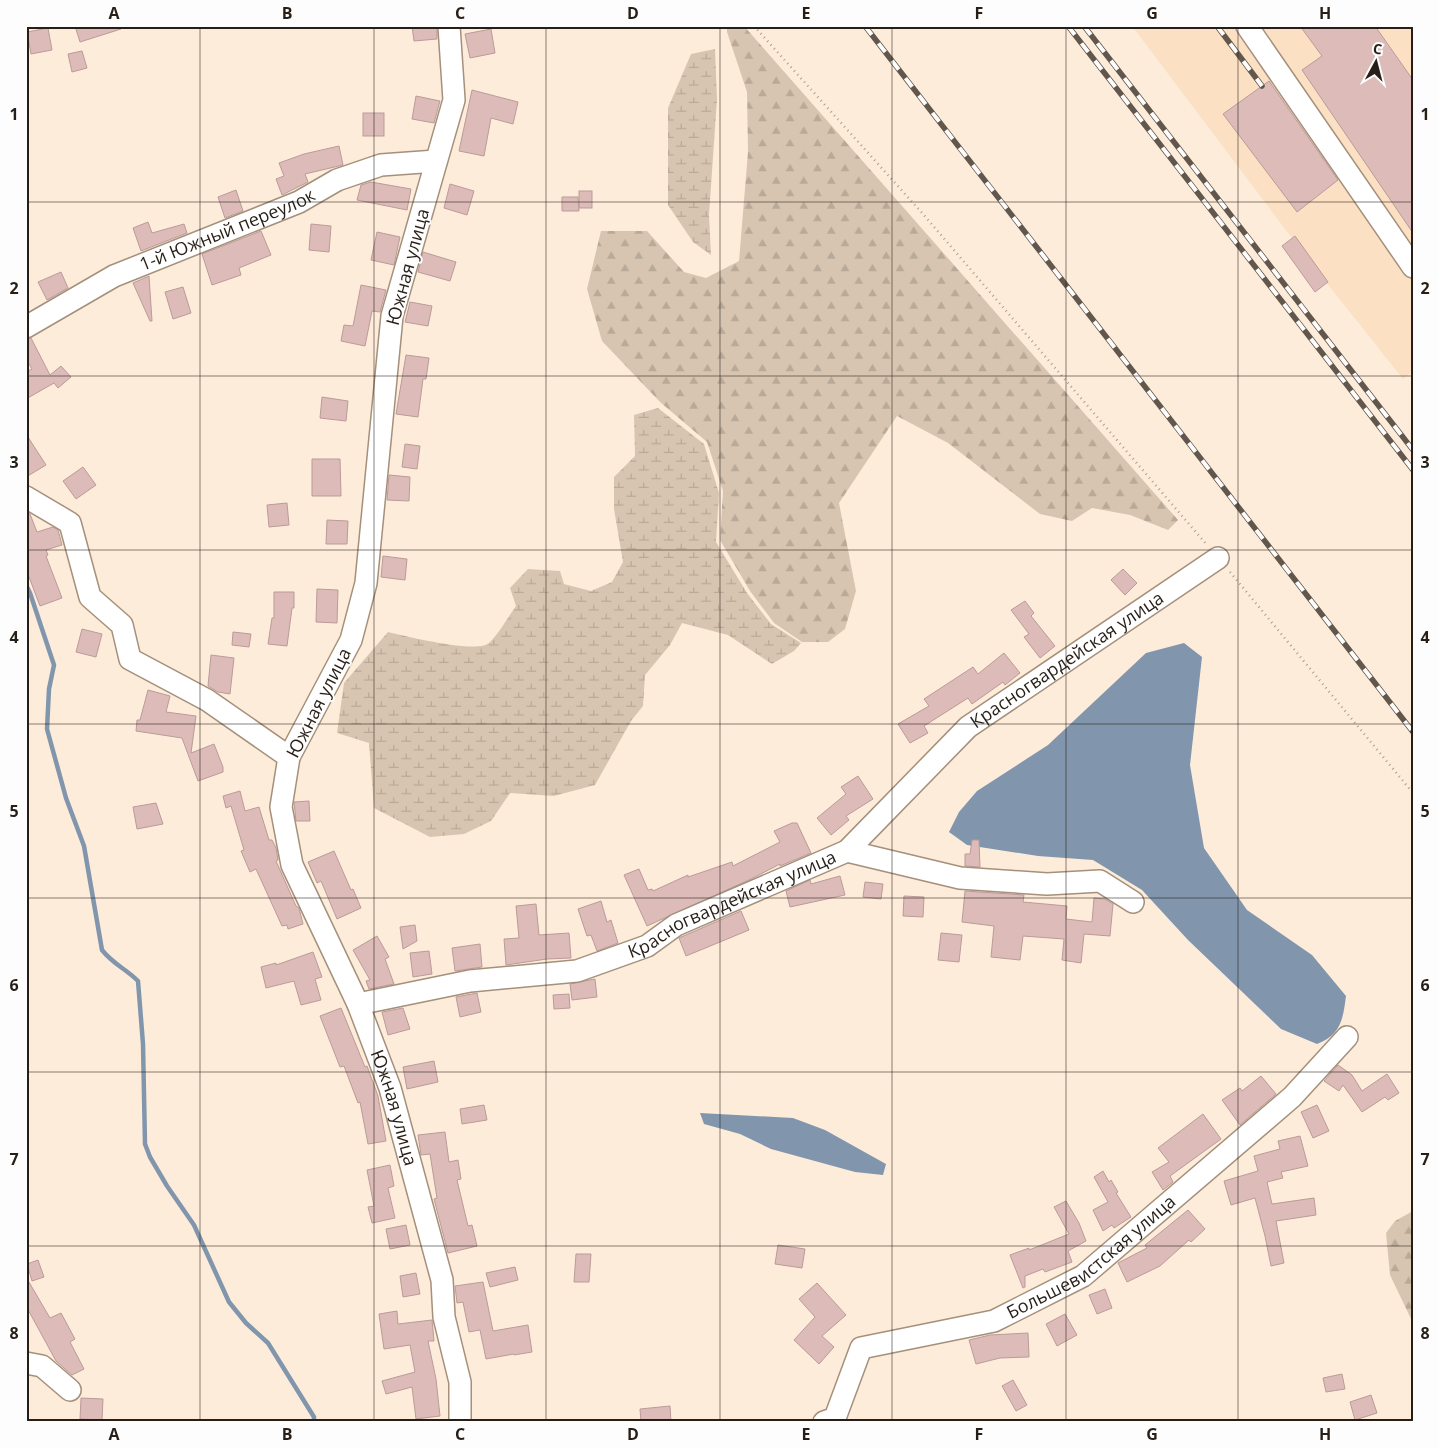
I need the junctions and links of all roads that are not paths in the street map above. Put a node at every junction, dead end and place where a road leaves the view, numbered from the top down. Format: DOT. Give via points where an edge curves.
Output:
graph roads {
  1 [pos="449,26"];
  2 [pos="1247,26"];
  3 [pos="436,161"];
  4 [pos="1413,267"];
  5 [pos="26,327"];
  6 [pos="26,497"];
  7 [pos="1218,558"];
  8 [pos="289,757"];
  9 [pos="847,851"];
  10 [pos="1133,902"];
  11 [pos="358,1004"];
  12 [pos="1347,1037"];
  13 [pos="26,1363"];
  14 [pos="70,1390"];
  15 [pos="460,1422"];
  16 [pos="824,1422"];
  1 -- 3 [label="street, Южная улица" via="454,100"];
  2 -- 4 [label="street"];
  3 -- 5 [label="street, 1-й Южный переулок" via="382,165 337,180 298,202 114,276"];
  3 -- 8 [label="street, Южная улица" via="392,316 366,583 351,640"];
  6 -- 8 [label="street" via="70,523 90,597 122,625 130,659 207,700"];
  7 -- 9 [label="street, Красногвардейская улица" via="968,728"];
  8 -- 11 [label="street, Южная улица" via="281,807 292,865"];
  9 -- 10 [label="street" via="960,878 1047,884 1100,881"];
  9 -- 11 [label="street, Красногвардейская улица" via="676,925 647,946 577,971 470,981"];
  11 -- 15 [label="street, Южная улица" via="390,1088 442,1280 444,1317 460,1382"];
  12 -- 16 [label="street, Большевистская улица" via="1292,1097 1083,1276 994,1321 861,1348 834,1418"];
  13 -- 14 [label="street" via="42,1366"];
}
